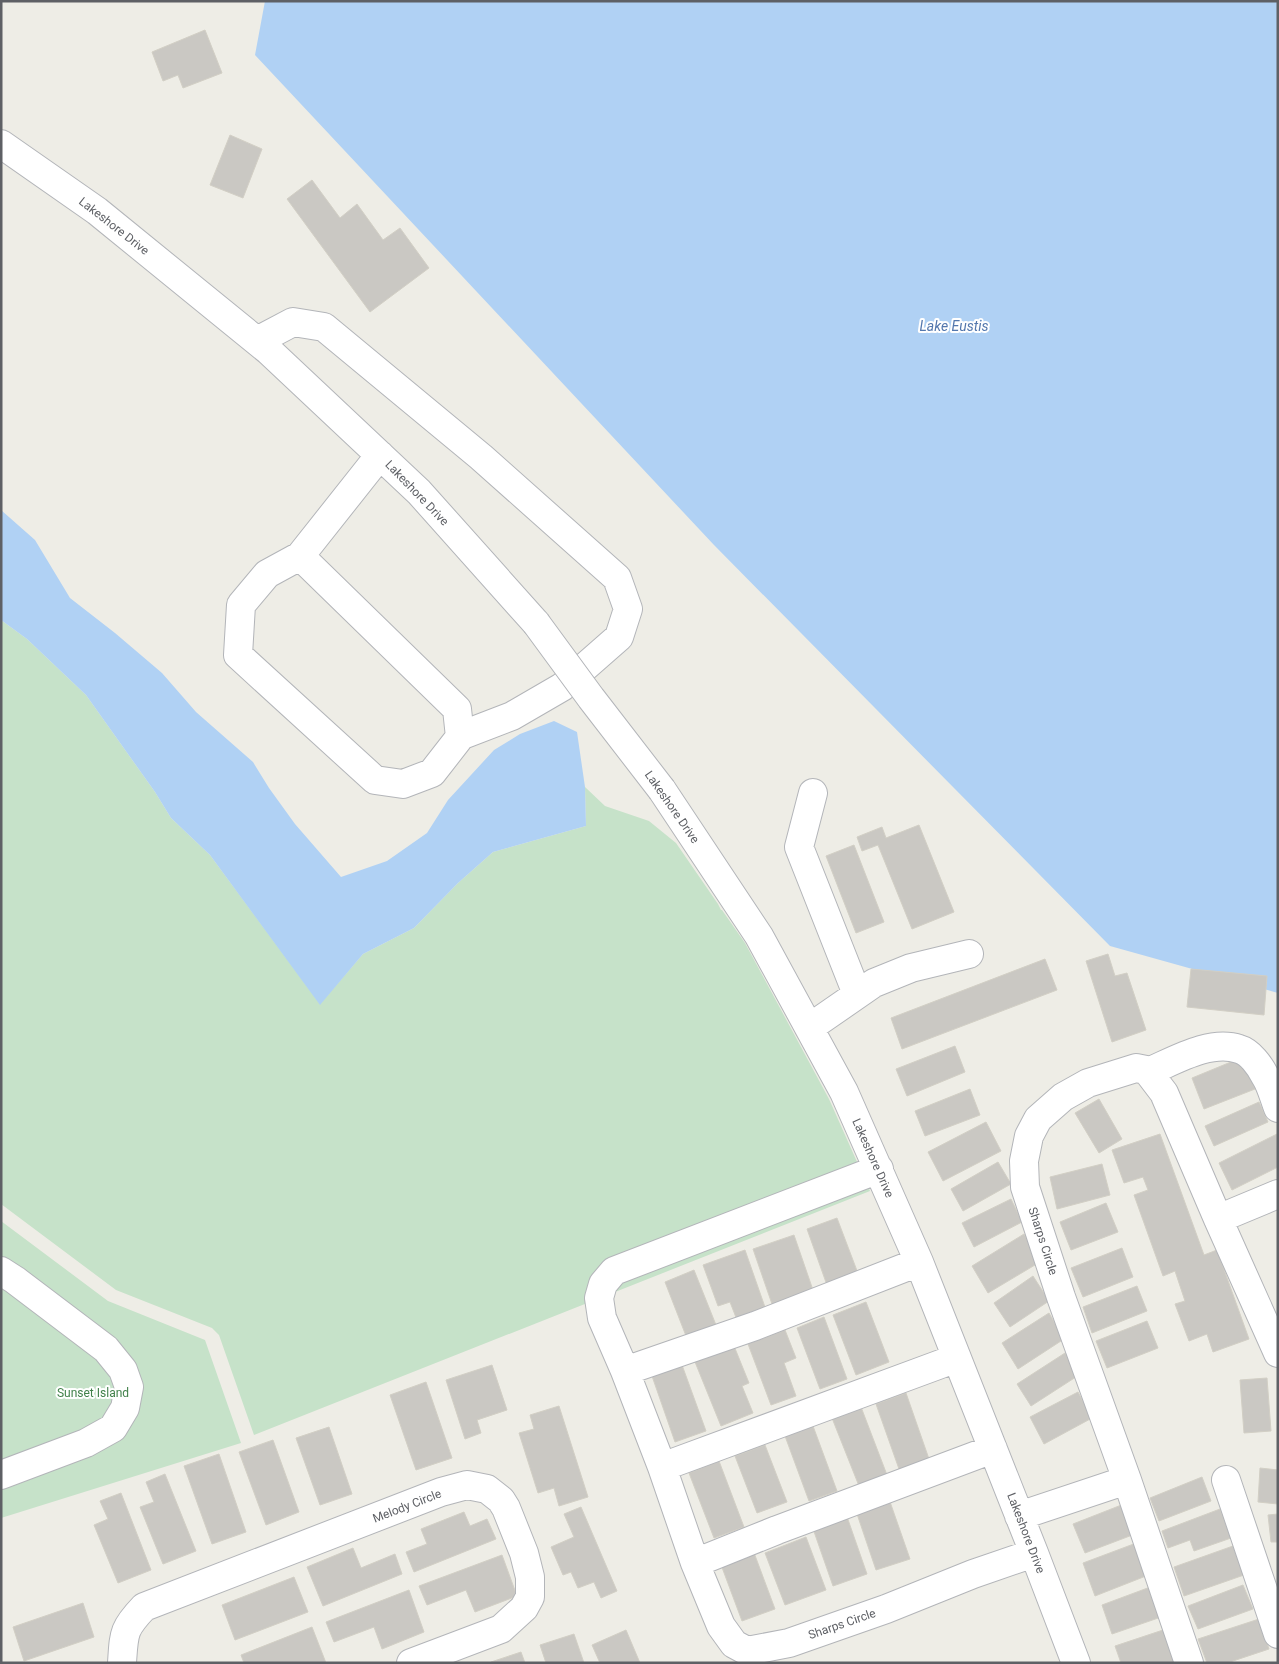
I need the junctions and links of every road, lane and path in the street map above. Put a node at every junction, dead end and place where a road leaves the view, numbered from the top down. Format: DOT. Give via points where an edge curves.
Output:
graph roads {
  1 [pos="1,144"];
  2 [pos="257,341"];
  3 [pos="380,455"];
  4 [pos="300,556"];
  5 [pos="460,736"];
  6 [pos="813,793"];
  7 [pos="969,954"];
  8 [pos="857,994"];
  9 [pos="809,1028"];
  10 [pos="1148,1072"];
  11 [pos="1278,1108"];
  12 [pos="879,1169"];
  13 [pos="1278,1194"];
  14 [pos="1218,1219"];
  15 [pos="918,1262"];
  16 [pos="1,1272"];
  17 [pos="1278,1353"];
  18 [pos="957,1358"];
  19 [pos="625,1371"];
  20 [pos="993,1449"];
  21 [pos="662,1467"];
  22 [pos="1,1475"];
  23 [pos="1127,1480"];
  24 [pos="1226,1480"];
  25 [pos="1019,1516"];
  26 [pos="1034,1553"];
  27 [pos="695,1562"];
  28 [pos="1278,1634"];
  29 [pos="122,1663"];
  30 [pos="411,1663"];
  31 [pos="1076,1663"];
  32 [pos="1189,1663"];
  1 -- 2 [label="street, Lakeshore Drive" via="97,211"];
  2 -- 3 [label="street, Lakeshore Drive"];
  2 -- 5 [label="street" via="293,322 324,327 481,457 617,578 628,609 620,637 562,687 512,716"];
  3 -- 4 [label="street"];
  3 -- 9 [label="street, Lakeshore Drive, bridge" via="418,492 536,623 662,790 760,936"];
  4 -- 5 [label="street" via="457,709"];
  4 -- 5 [label="street" via="267,574 241,605 238,655 375,780 403,784 432,773"];
  6 -- 8 [label="street" via="799,847"];
  7 -- 8 [label="street" via="911,968 874,983"];
  8 -- 9 [label="street"];
  9 -- 12 [label="street, Lakeshore Drive" via="844,1092"];
  10 -- 11 [label="street, Sharps Circle" via="1194,1052 1220,1046 1240,1049 1254,1060 1266,1077"];
  10 -- 14 [label="street" via="1164,1093"];
  10 -- 23 [label="street, Sharps Circle" via="1136,1068 1063,1096 1038,1119 1029,1136 1024,1161 1025,1187"];
  12 -- 15 [label="street, Lakeshore Drive"];
  12 -- 19 [label="street, Sharps Circle" via="614,1271 602,1284 599,1298 602,1318"];
  13 -- 14 [label="street"];
  14 -- 17 [label="street"];
  15 -- 18 [label="street, Lakeshore Drive"];
  15 -- 19 [label="street" via="755,1326"];
  16 -- 22 [label="street" via="106,1349 123,1370 129,1386 125,1408 113,1428 86,1443"];
  18 -- 20 [label="street, Lakeshore Drive"];
  18 -- 21 [label="street"];
  19 -- 21 [label="street, Sharps Circle"];
  20 -- 25 [label="street, Lakeshore Drive"];
  20 -- 27 [label="street"];
  21 -- 27 [label="street, Sharps Circle"];
  23 -- 25 [label="street"];
  23 -- 32 [label="street, Sharps Circle"];
  24 -- 28 [label="street"];
  25 -- 26 [label="street, Lakeshore Drive"];
  26 -- 27 [label="street, Sharps Circle" via="886,1609 789,1642 747,1651 734,1644 721,1626"];
  26 -- 31 [label="street, Lakeshore Drive"];
  29 -- 30 [label="street, Melody Circle" via="123,1640 128,1624 144,1607 441,1492 467,1485 486,1489 502,1500 506,1508 524,1553 530,1577 530,1598 501,1629"];
}
